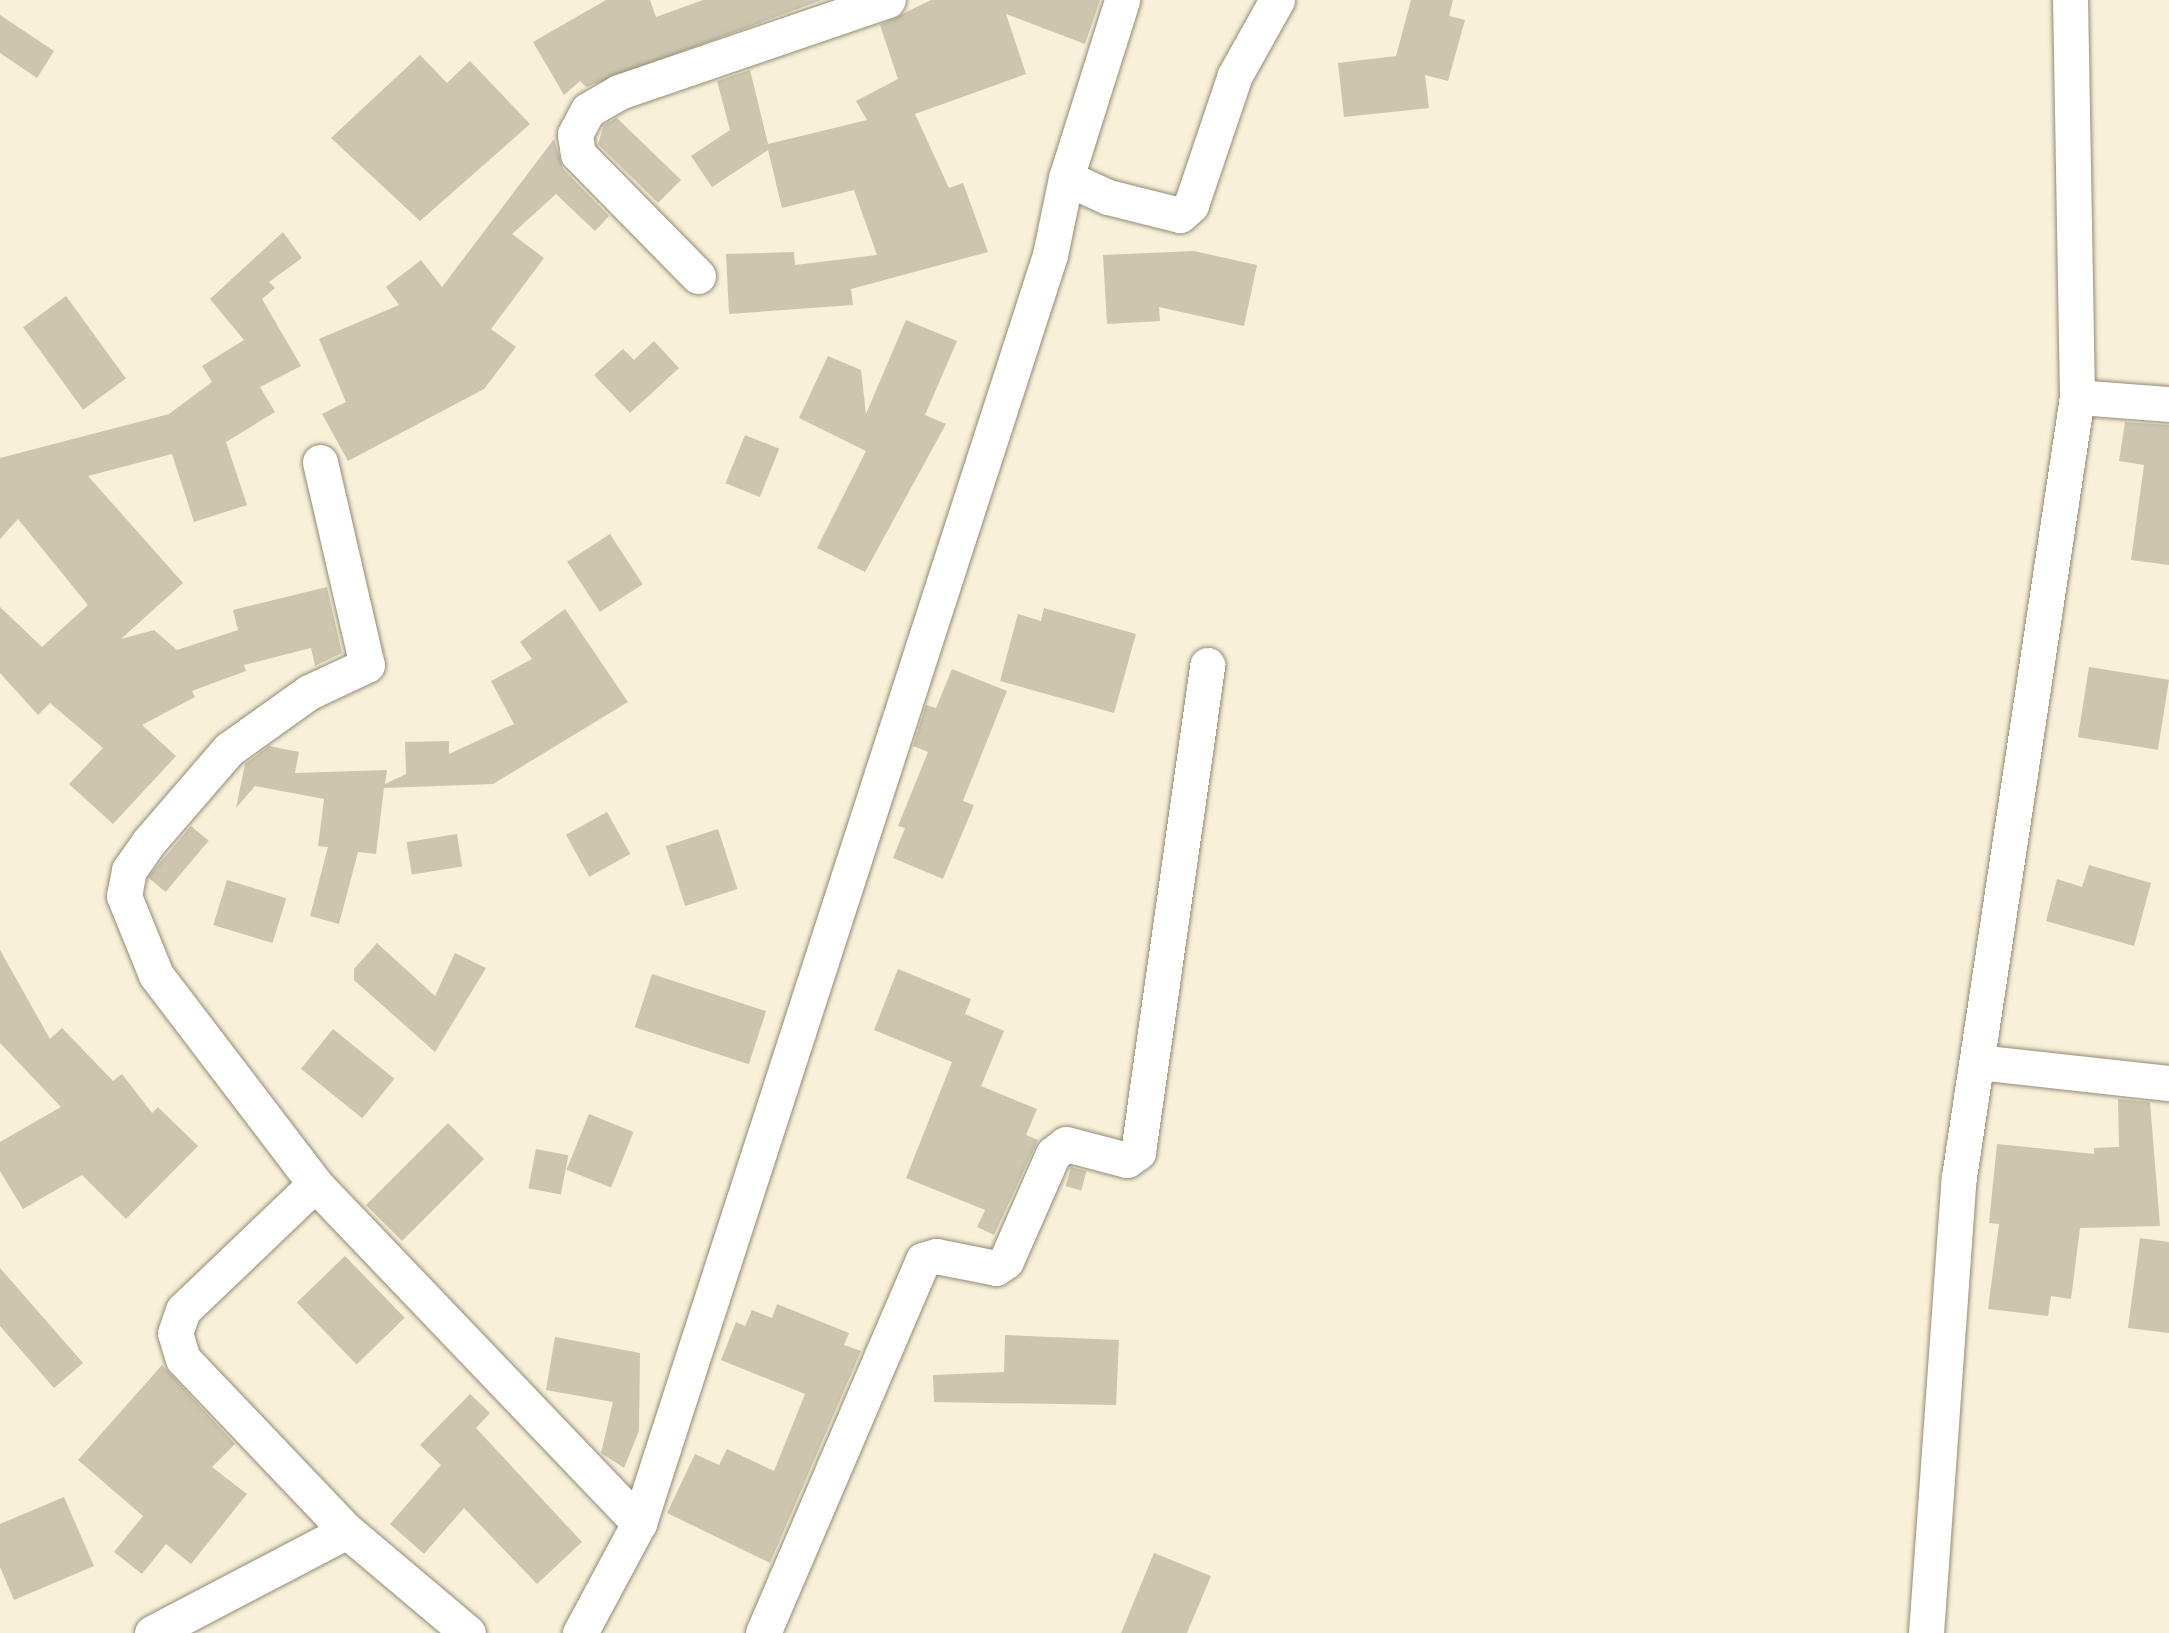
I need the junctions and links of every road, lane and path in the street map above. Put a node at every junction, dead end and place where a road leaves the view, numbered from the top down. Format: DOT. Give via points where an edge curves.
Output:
graph roads {
  1 [pos="888,0"];
  2 [pos="1122,0"];
  3 [pos="1277,0"];
  4 [pos="2070,0"];
  5 [pos="1066,178"];
  6 [pos="698,276"];
  7 [pos="2077,398"];
  8 [pos="2169,404"];
  9 [pos="320,462"];
  10 [pos="1207,665"];
  11 [pos="1978,1062"];
  12 [pos="2169,1083"];
  13 [pos="315,1184"];
  14 [pos="639,1523"];
  15 [pos="347,1531"];
  16 [pos="152,1633"];
  17 [pos="468,1633"];
  18 [pos="580,1633"];
  19 [pos="764,1633"];
  20 [pos="1926,1633"];
  1 -- 6 [label="street" via="618,92 588,110 574,134 578,154"];
  2 -- 5 [label="street"];
  3 -- 5 [label="street" via="1234,75 1191,205 1180,215 1108,197"];
  4 -- 7 [label="street"];
  5 -- 14 [label="street" via="1050,256"];
  7 -- 8 [label="street"];
  7 -- 11 [label="street"];
  9 -- 13 [label="street" via="367,665 309,692 229,749 129,870 124,896 156,975"];
  10 -- 19 [label="street" via="1138,1152 1127,1160 1066,1144 1053,1154 1006,1261 996,1268 936,1256 923,1260"];
  11 -- 12 [label="street"];
  11 -- 20 [label="street" via="1959,1176"];
  13 -- 14 [label="street"];
  13 -- 15 [label="street" via="183,1310 175,1332 183,1359"];
  14 -- 18 [label="street"];
  15 -- 16 [label="street"];
  15 -- 17 [label="street"];
}
